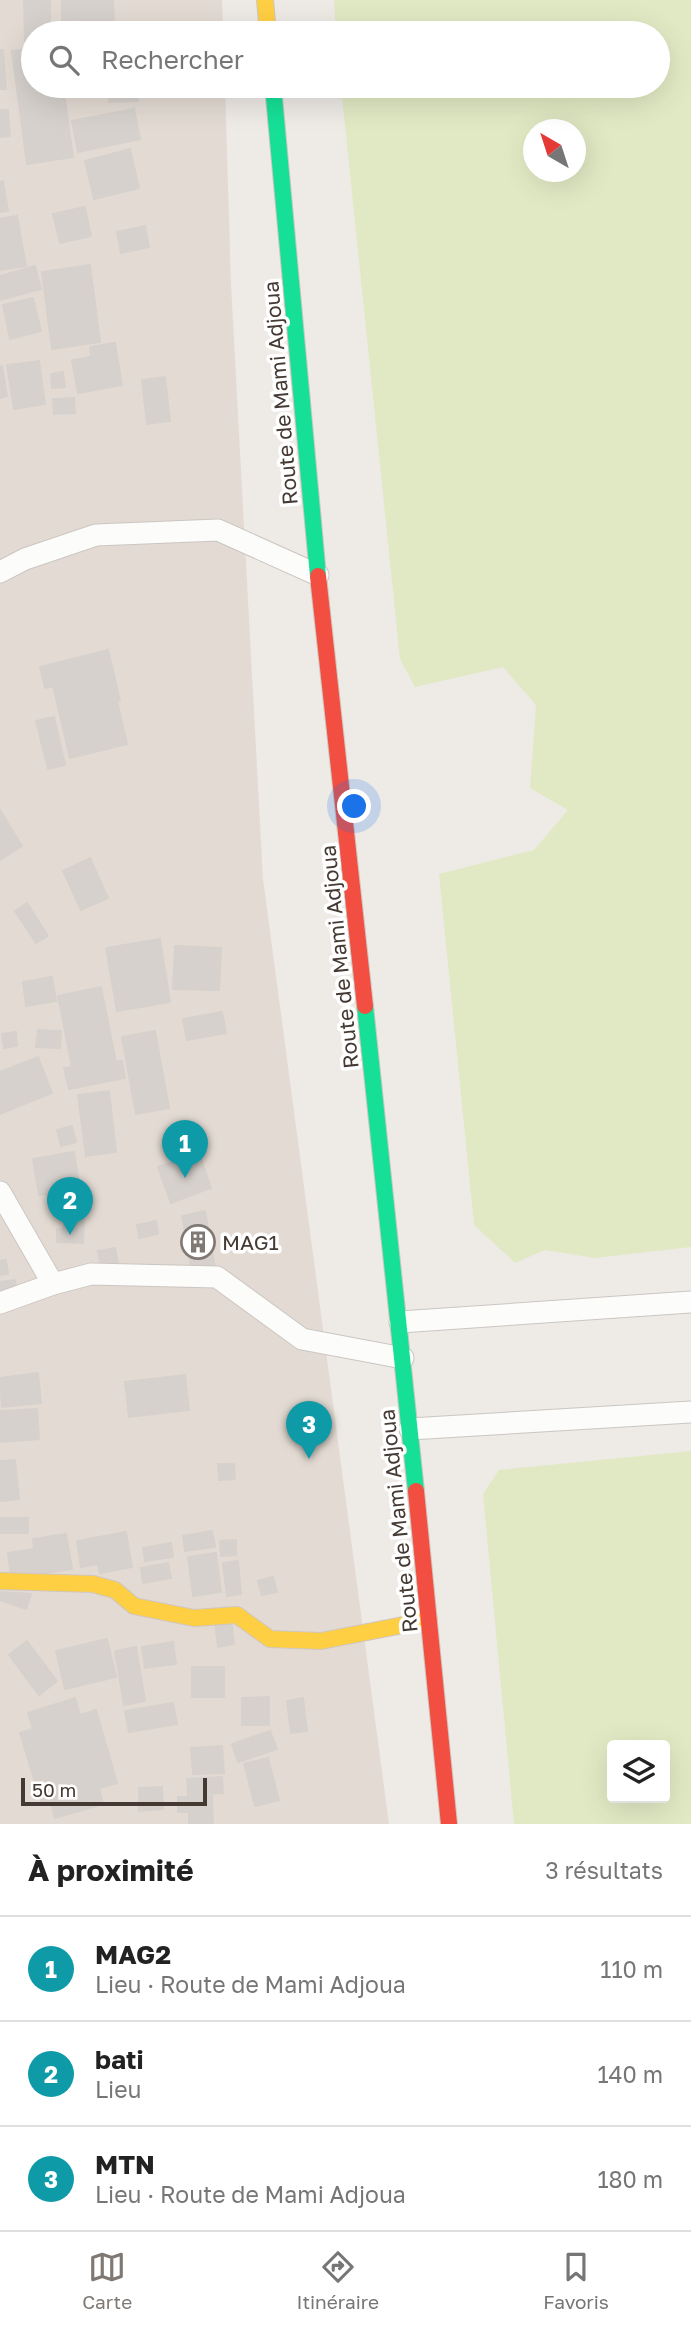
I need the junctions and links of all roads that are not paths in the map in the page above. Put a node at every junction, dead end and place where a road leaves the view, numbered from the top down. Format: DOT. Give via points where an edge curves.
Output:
graph roads {
  1 [pos="265,0"];
  2 [pos="267,21"];
  3 [pos="274,98"];
  4 [pos="0,572"];
  5 [pos="318,575"];
  6 [pos="0,1192"];
  7 [pos="53,1284"];
  8 [pos="691,1302"];
  9 [pos="0,1303"];
  10 [pos="400,1322"];
  11 [pos="403,1358"];
  12 [pos="691,1412"];
  13 [pos="410,1429"];
  14 [pos="0,1581"];
  15 [pos="429,1620"];
  16 [pos="449,1824"];
  1 -- 2 [label="street"];
  3 -- 5 [label="street, Route de Mami Adjoua"];
  4 -- 5 [label="street" via="96,535 218,530"];
  5 -- 10 [label="street, Route de Mami Adjoua"];
  6 -- 7 [label="street"];
  7 -- 9 [label="street"];
  7 -- 11 [label="street" via="92,1274 218,1277 302,1339"];
  8 -- 10 [label="street"];
  10 -- 11 [label="street, Route de Mami Adjoua"];
  11 -- 13 [label="street, Route de Mami Adjoua"];
  12 -- 13 [label="street"];
  13 -- 15 [label="street, Route de Mami Adjoua"];
  14 -- 15 [label="street" via="93,1584 115,1590 134,1606 194,1618 237,1615 270,1639 321,1642"];
  15 -- 16 [label="street, Route de Mami Adjoua"];
}
